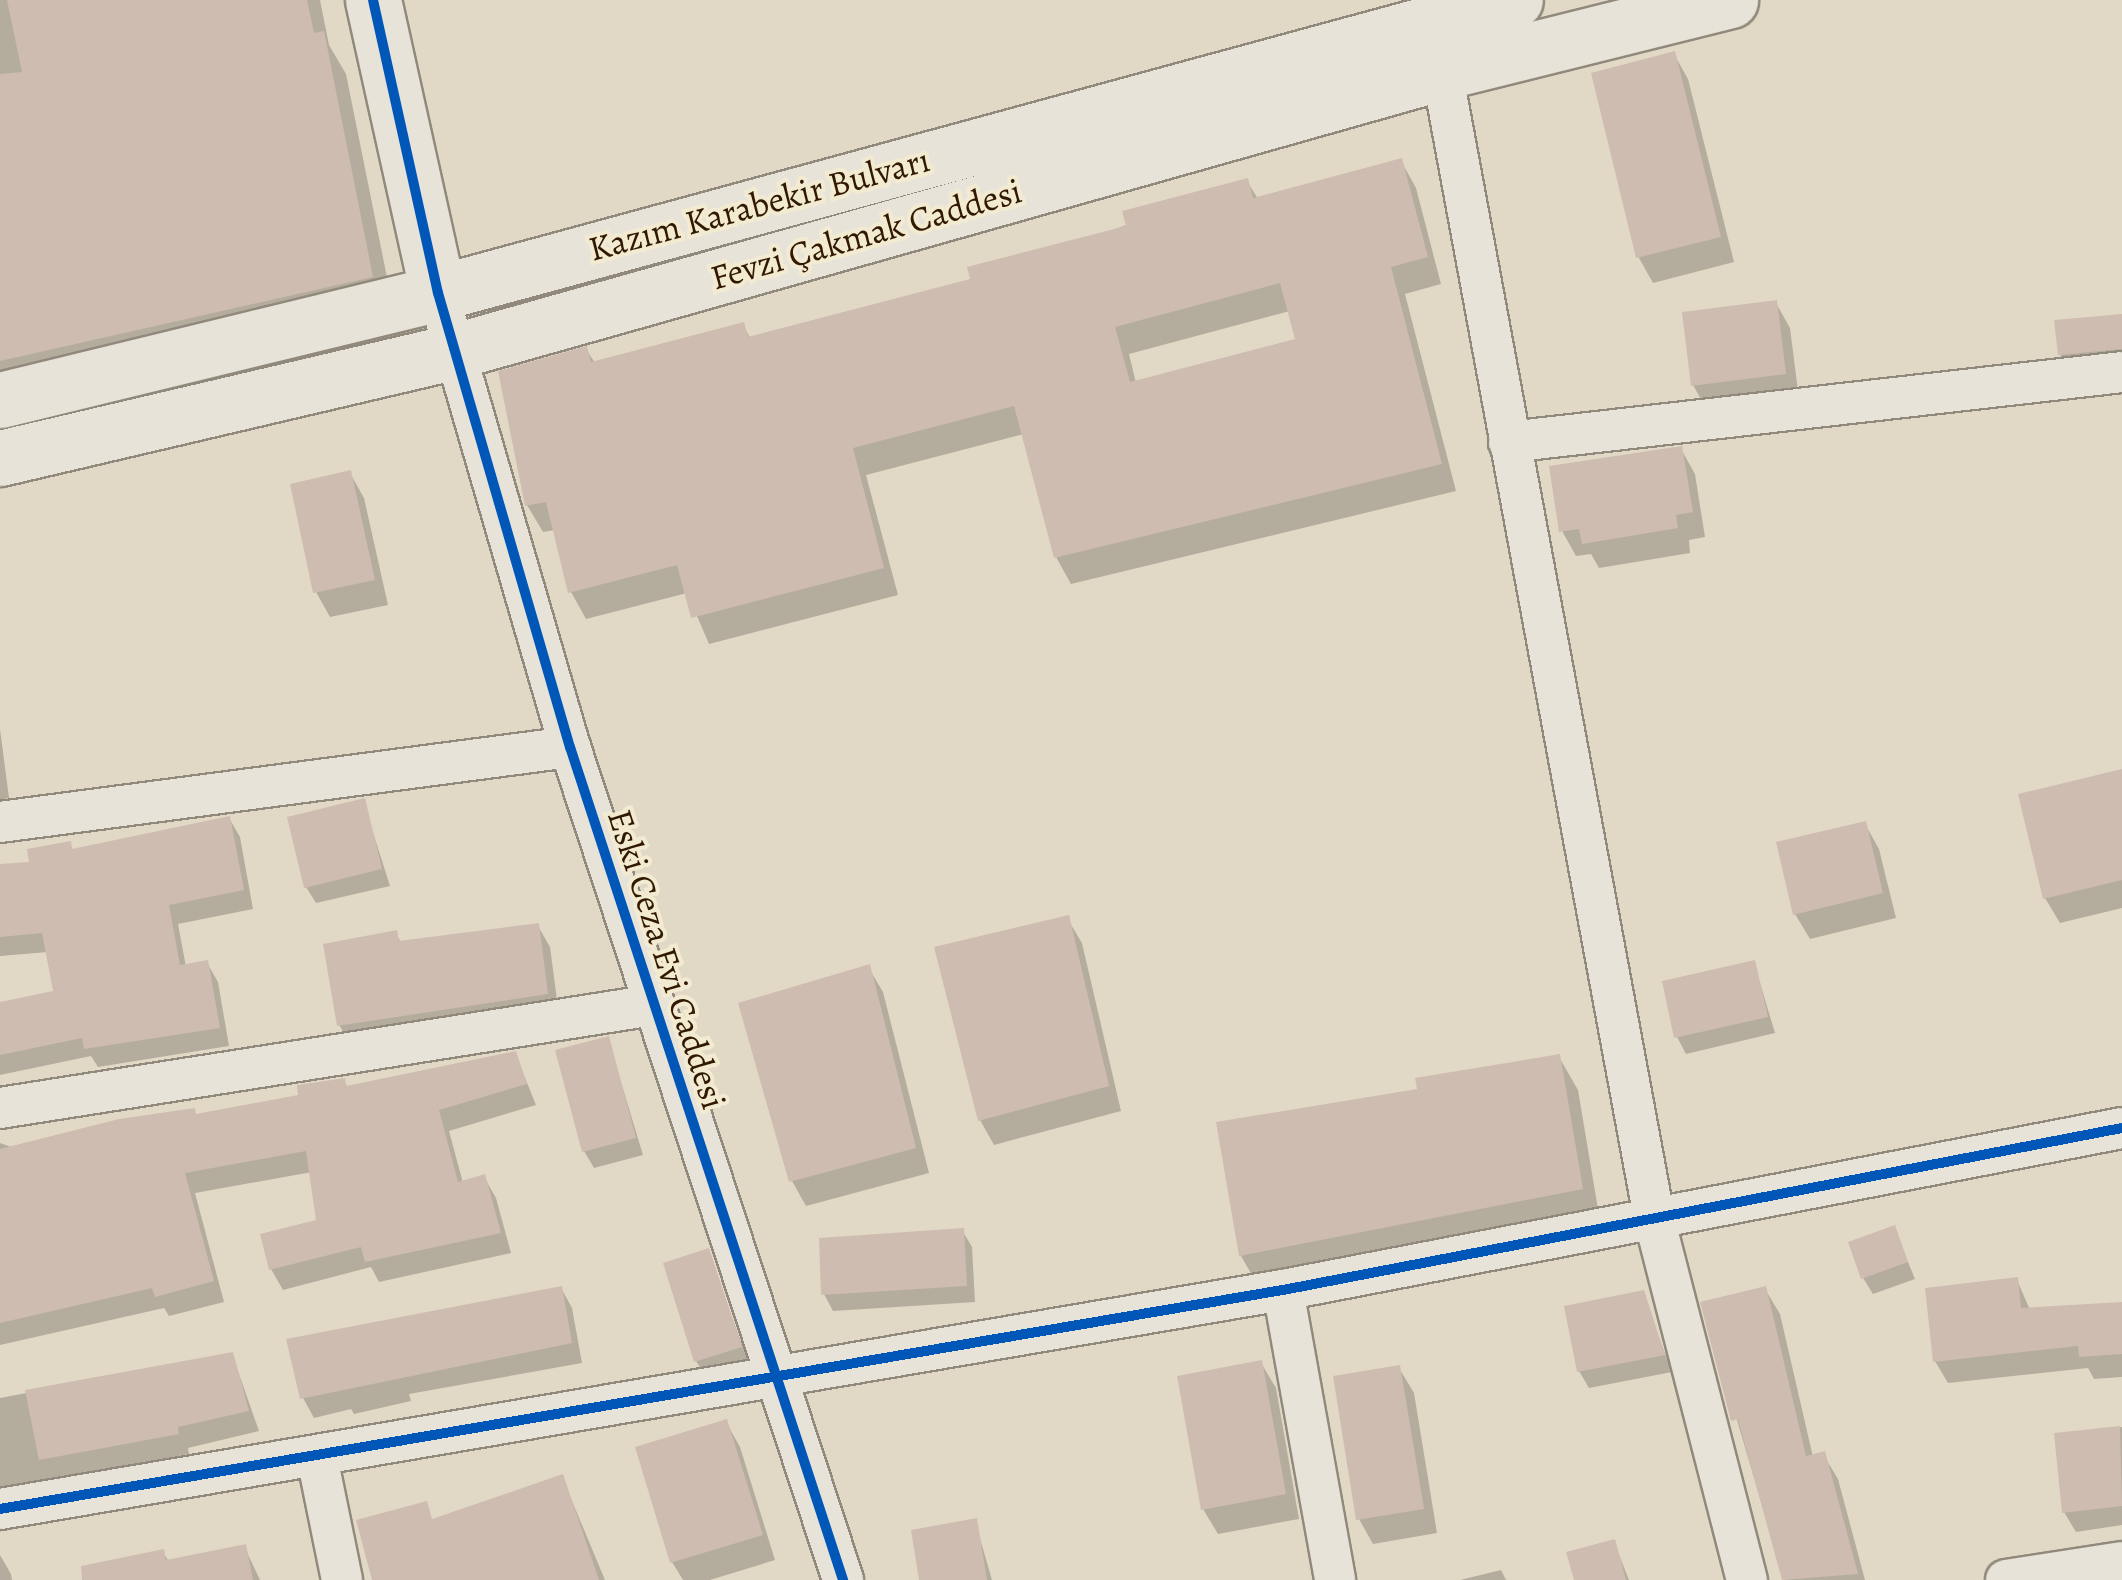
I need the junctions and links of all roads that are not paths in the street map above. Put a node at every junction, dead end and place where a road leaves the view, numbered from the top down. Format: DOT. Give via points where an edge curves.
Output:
graph roads {
  1 [pos="373,0"];
  2 [pos="1515,0"];
  3 [pos="1730,0"];
  4 [pos="1407,12"];
  5 [pos="1442,72"];
  6 [pos="438,293"];
  7 [pos="455,350"];
  8 [pos="2122,372"];
  9 [pos="0,400"];
  10 [pos="1509,442"];
  11 [pos="0,458"];
  12 [pos="570,747"];
  13 [pos="0,822"];
  14 [pos="652,1005"];
  15 [pos="0,1108"];
  16 [pos="2122,1128"];
  17 [pos="1655,1222"];
  18 [pos="1283,1290"];
  19 [pos="775,1372"];
  20 [pos="317,1458"];
  21 [pos="0,1510"];
  22 [pos="2122,1562"];
  23 [pos="342,1580"];
  24 [pos="843,1580"];
  25 [pos="1335,1580"];
  26 [pos="1747,1580"];
  27 [pos="2006,1580"];
  1 -- 6 [label="main road"];
  2 -- 4 [label="main road, Kazım Karabekir Bulvarı"];
  3 -- 5 [label="main road, Fevzi Çakmak Caddesi"];
  4 -- 6 [label="main road, Kazım Karabekir Bulvarı"];
  5 -- 7 [label="main road, Fevzi Çakmak Caddesi"];
  5 -- 10 [label="street"];
  6 -- 7 [label="street, Eski Ceza Evi Caddesi"];
  6 -- 9 [label="main road, Kazım Karabekir Bulvarı"];
  7 -- 11 [label="main road, Fevzi Çakmak Caddesi"];
  7 -- 12 [label="street, Eski Ceza Evi Caddesi"];
  8 -- 10 [label="street"];
  10 -- 17 [label="street"];
  12 -- 13 [label="street"];
  12 -- 14 [label="street, Eski Ceza Evi Caddesi"];
  14 -- 15 [label="street"];
  14 -- 19 [label="street, Eski Ceza Evi Caddesi"];
  16 -- 17 [label="street"];
  17 -- 18 [label="street"];
  17 -- 26 [label="street"];
  18 -- 19 [label="street"];
  18 -- 25 [label="street"];
  19 -- 20 [label="street"];
  19 -- 24 [label="street, Eski Ceza Evi Caddesi"];
  20 -- 21 [label="street"];
  20 -- 23 [label="street"];
  22 -- 27 [label="street"];
}
